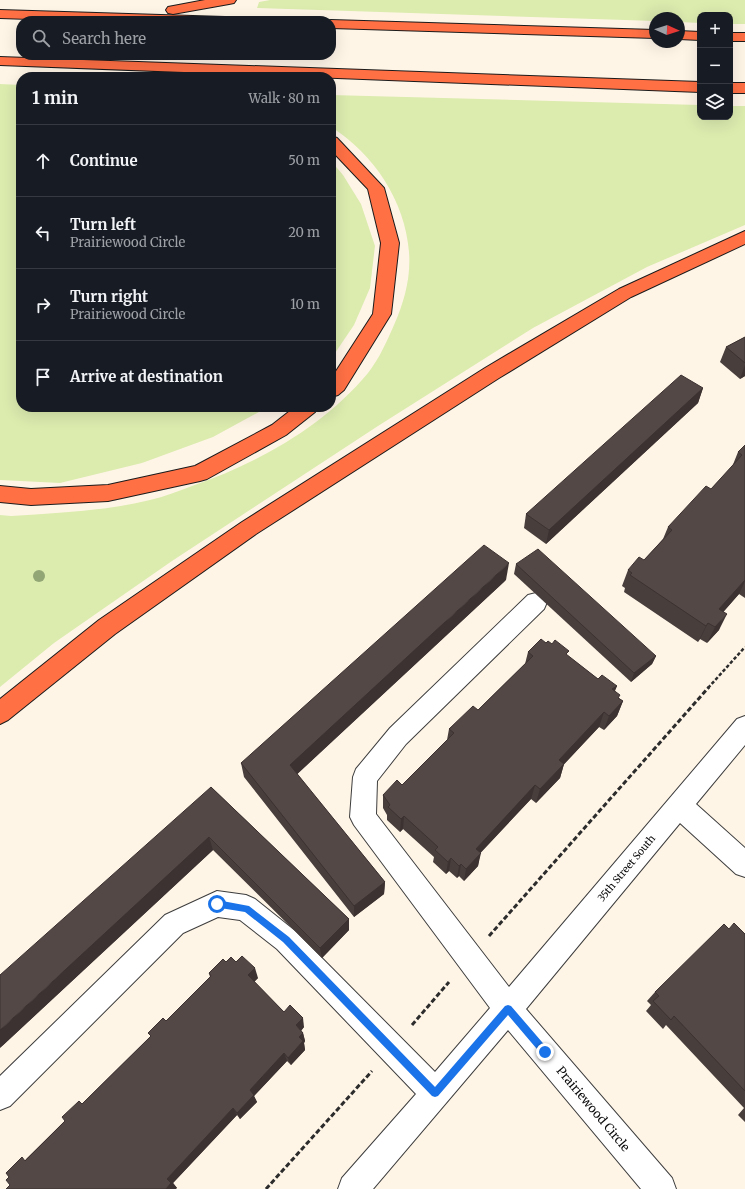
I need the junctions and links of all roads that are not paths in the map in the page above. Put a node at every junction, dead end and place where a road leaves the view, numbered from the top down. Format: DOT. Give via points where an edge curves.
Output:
graph roads {
  1 [pos="229,0"];
  2 [pos="0,14"];
  3 [pos="66,16"];
  4 [pos="144,16"];
  5 [pos="336,24"];
  6 [pos="649,34"];
  7 [pos="685,35"];
  8 [pos="697,36"];
  9 [pos="733,37"];
  10 [pos="745,37"];
  11 [pos="0,61"];
  12 [pos="145,66"];
  13 [pos="164,72"];
  14 [pos="304,72"];
  15 [pos="336,73"];
  16 [pos="697,87"];
  17 [pos="733,88"];
  18 [pos="745,88"];
  19 [pos="336,146"];
  20 [pos="745,237"];
  21 [pos="336,386"];
  22 [pos="302,412"];
  23 [pos="0,494"];
  24 [pos="536,602"];
  25 [pos="0,713"];
  26 [pos="745,727"];
  27 [pos="679,805"];
  28 [pos="745,865"];
  29 [pos="508,1009"];
  30 [pos="435,1093"];
  31 [pos="0,1096"];
  32 [pos="353,1189"];
  33 [pos="661,1189"];
  1 -- 4 [label="highway"];
  2 -- 3 [label="highway"];
  5 -- 6 [label="highway"];
  7 -- 8 [label="highway"];
  9 -- 10 [label="highway"];
  11 -- 12 [label="highway"];
  12 -- 13 [label="highway"];
  12 -- 14 [label="highway"];
  15 -- 16 [label="highway"];
  17 -- 18 [label="highway"];
  19 -- 21 [label="highway" via="376,188 390,243 382,314"];
  20 -- 25 [label="highway" via="625,293 479,381 249,528 108,626"];
  22 -- 23 [label="highway" via="279,430 200,473 108,493 30,497"];
  24 -- 29 [label="street, Prairiewood Circle" via="398,736 364,777 363,817"];
  26 -- 27 [label="street, 35th Street South"];
  27 -- 28 [label="street"];
  27 -- 29 [label="street, 35th Street South"];
  29 -- 30 [label="street"];
  29 -- 33 [label="street, Prairiewood Circle"];
  30 -- 31 [label="street" via="286,940 246,908 217,904 174,924"];
  30 -- 32 [label="street"];
}
